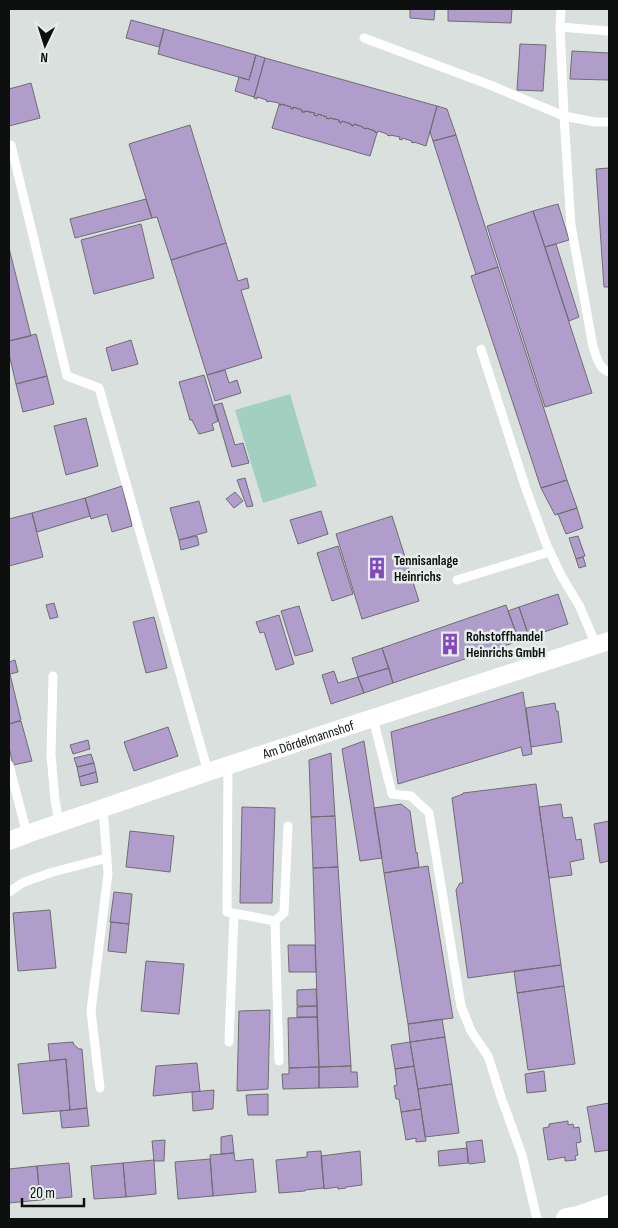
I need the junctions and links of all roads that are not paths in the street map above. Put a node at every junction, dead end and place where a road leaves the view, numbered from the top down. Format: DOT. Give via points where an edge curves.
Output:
graph roads {
  1 [pos="561,9"];
  2 [pos="560,27"];
  3 [pos="609,31"];
  4 [pos="364,38"];
  5 [pos="564,116"];
  6 [pos="609,122"];
  7 [pos="11,145"];
  8 [pos="481,350"];
  9 [pos="609,372"];
  10 [pos="549,552"];
  11 [pos="457,580"];
  12 [pos="602,643"];
  13 [pos="54,676"];
  14 [pos="373,718"];
  15 [pos="9,764"];
  16 [pos="228,765"];
  17 [pos="208,772"];
  18 [pos="103,808"];
  19 [pos="59,822"];
  20 [pos="288,826"];
  21 [pos="27,834"];
  22 [pos="9,841"];
  23 [pos="107,858"];
  24 [pos="9,892"];
  25 [pos="234,914"];
  26 [pos="275,921"];
  27 [pos="228,1042"];
  28 [pos="279,1061"];
  29 [pos="100,1088"];
  30 [pos="609,1206"];
  31 [pos="537,1219"];
  32 [pos="566,1219"];
  1 -- 2 [label="lane"];
  2 -- 3 [label="lane"];
  2 -- 5 [label="lane"];
  4 -- 5 [label="lane"];
  5 -- 6 [label="lane"];
  5 -- 9 [label="lane" via="571,225 593,347 600,366"];
  7 -- 17 [label="lane" via="67,376 99,388"];
  8 -- 10 [label="lane"];
  10 -- 11 [label="lane"];
  10 -- 12 [label="lane"];
  12 -- 14 [label="street, Am Dördelmannshof"];
  13 -- 19 [label="lane" via="51,755"];
  14 -- 16 [label="street, Am Dördelmannshof"];
  14 -- 31 [label="lane" via="392,794 411,796 429,813 462,1006 471,1030 488,1056 522,1155"];
  15 -- 21 [label="lane"];
  16 -- 17 [label="street, Am Dördelmannshof"];
  16 -- 25 [label="lane" via="227,912"];
  17 -- 18 [label="street, Am Dördelmannshof"];
  18 -- 19 [label="street, Am Dördelmannshof"];
  18 -- 23 [label="lane"];
  19 -- 21 [label="street, Am Dördelmannshof"];
  20 -- 26 [label="lane" via="284,913"];
  21 -- 22 [label="street, Am Dördelmannshof"];
  23 -- 24 [label="lane" via="24,882"];
  23 -- 29 [label="lane" via="108,874 91,1011"];
  25 -- 26 [label="lane"];
  25 -- 27 [label="lane"];
  26 -- 28 [label="lane"];
  30 -- 32 [label="street"];
}
